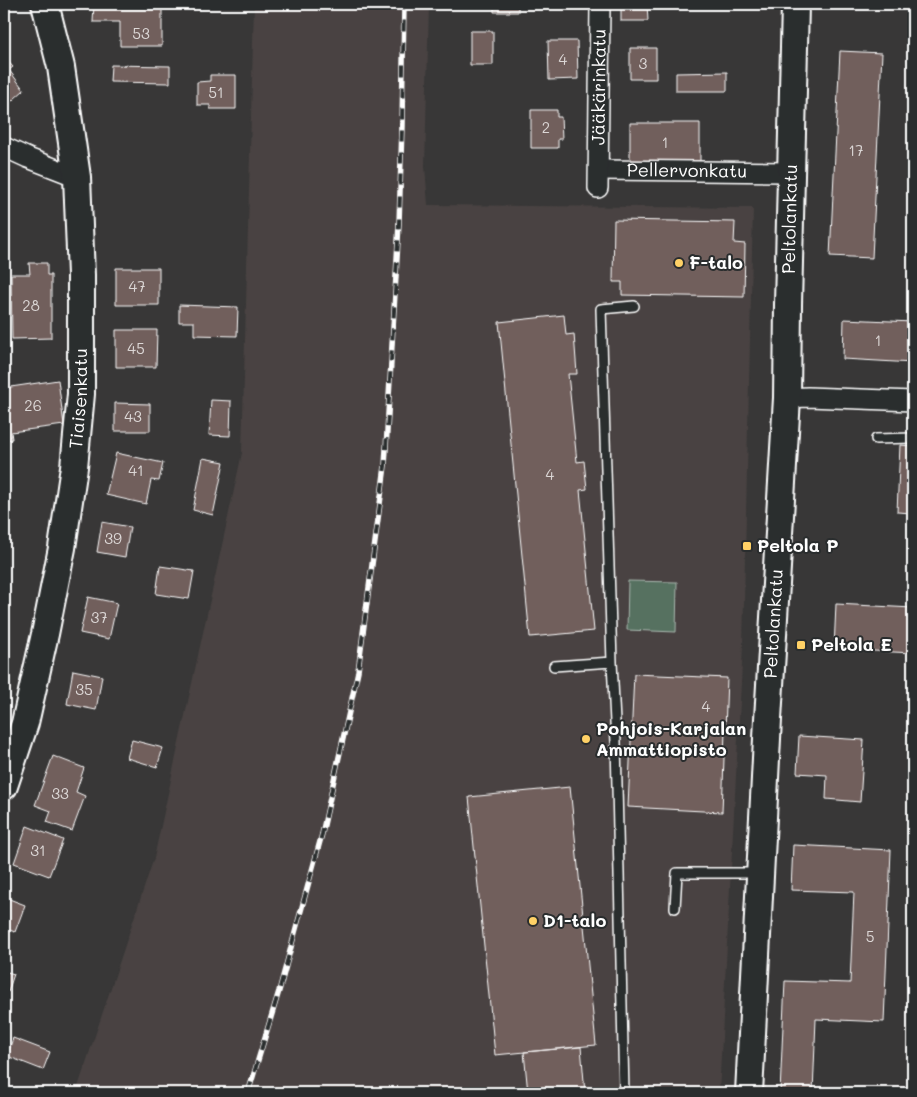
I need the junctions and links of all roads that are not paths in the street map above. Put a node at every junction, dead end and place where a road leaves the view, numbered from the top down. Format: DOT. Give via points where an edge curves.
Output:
graph roads {
  1 [pos="45,4"];
  2 [pos="600,4"];
  3 [pos="795,4"];
  4 [pos="4,147"];
  5 [pos="792,172"];
  6 [pos="77,177"];
  7 [pos="599,179"];
  8 [pos="634,306"];
  9 [pos="788,398"];
  10 [pos="913,401"];
  11 [pos="913,438"];
  12 [pos="876,439"];
  13 [pos="612,662"];
  14 [pos="554,666"];
  15 [pos="4,786"];
  16 [pos="760,873"];
  17 [pos="675,908"];
  18 [pos="624,1093"];
  19 [pos="750,1093"];
  1 -- 6 [label="street, Tiaisenkatu" via="61,67"];
  2 -- 7 [label="street, Jääkärinkatu"];
  3 -- 5 [label="street, Peltolankatu"];
  4 -- 6 [label="street"];
  5 -- 7 [label="street, Pellervonkatu"];
  5 -- 9 [label="street, Peltolankatu"];
  6 -- 15 [label="street, Tiaisenkatu" via="81,394 74,467 45,634 25,722"];
  8 -- 13 [label="lane" via="601,309"];
  9 -- 10 [label="street"];
  9 -- 16 [label="street, Peltolankatu"];
  11 -- 12 [label="lane"];
  13 -- 14 [label="lane"];
  13 -- 18 [label="lane"];
  16 -- 17 [label="lane" via="677,873"];
  16 -- 19 [label="street, Peltolankatu"];
}
